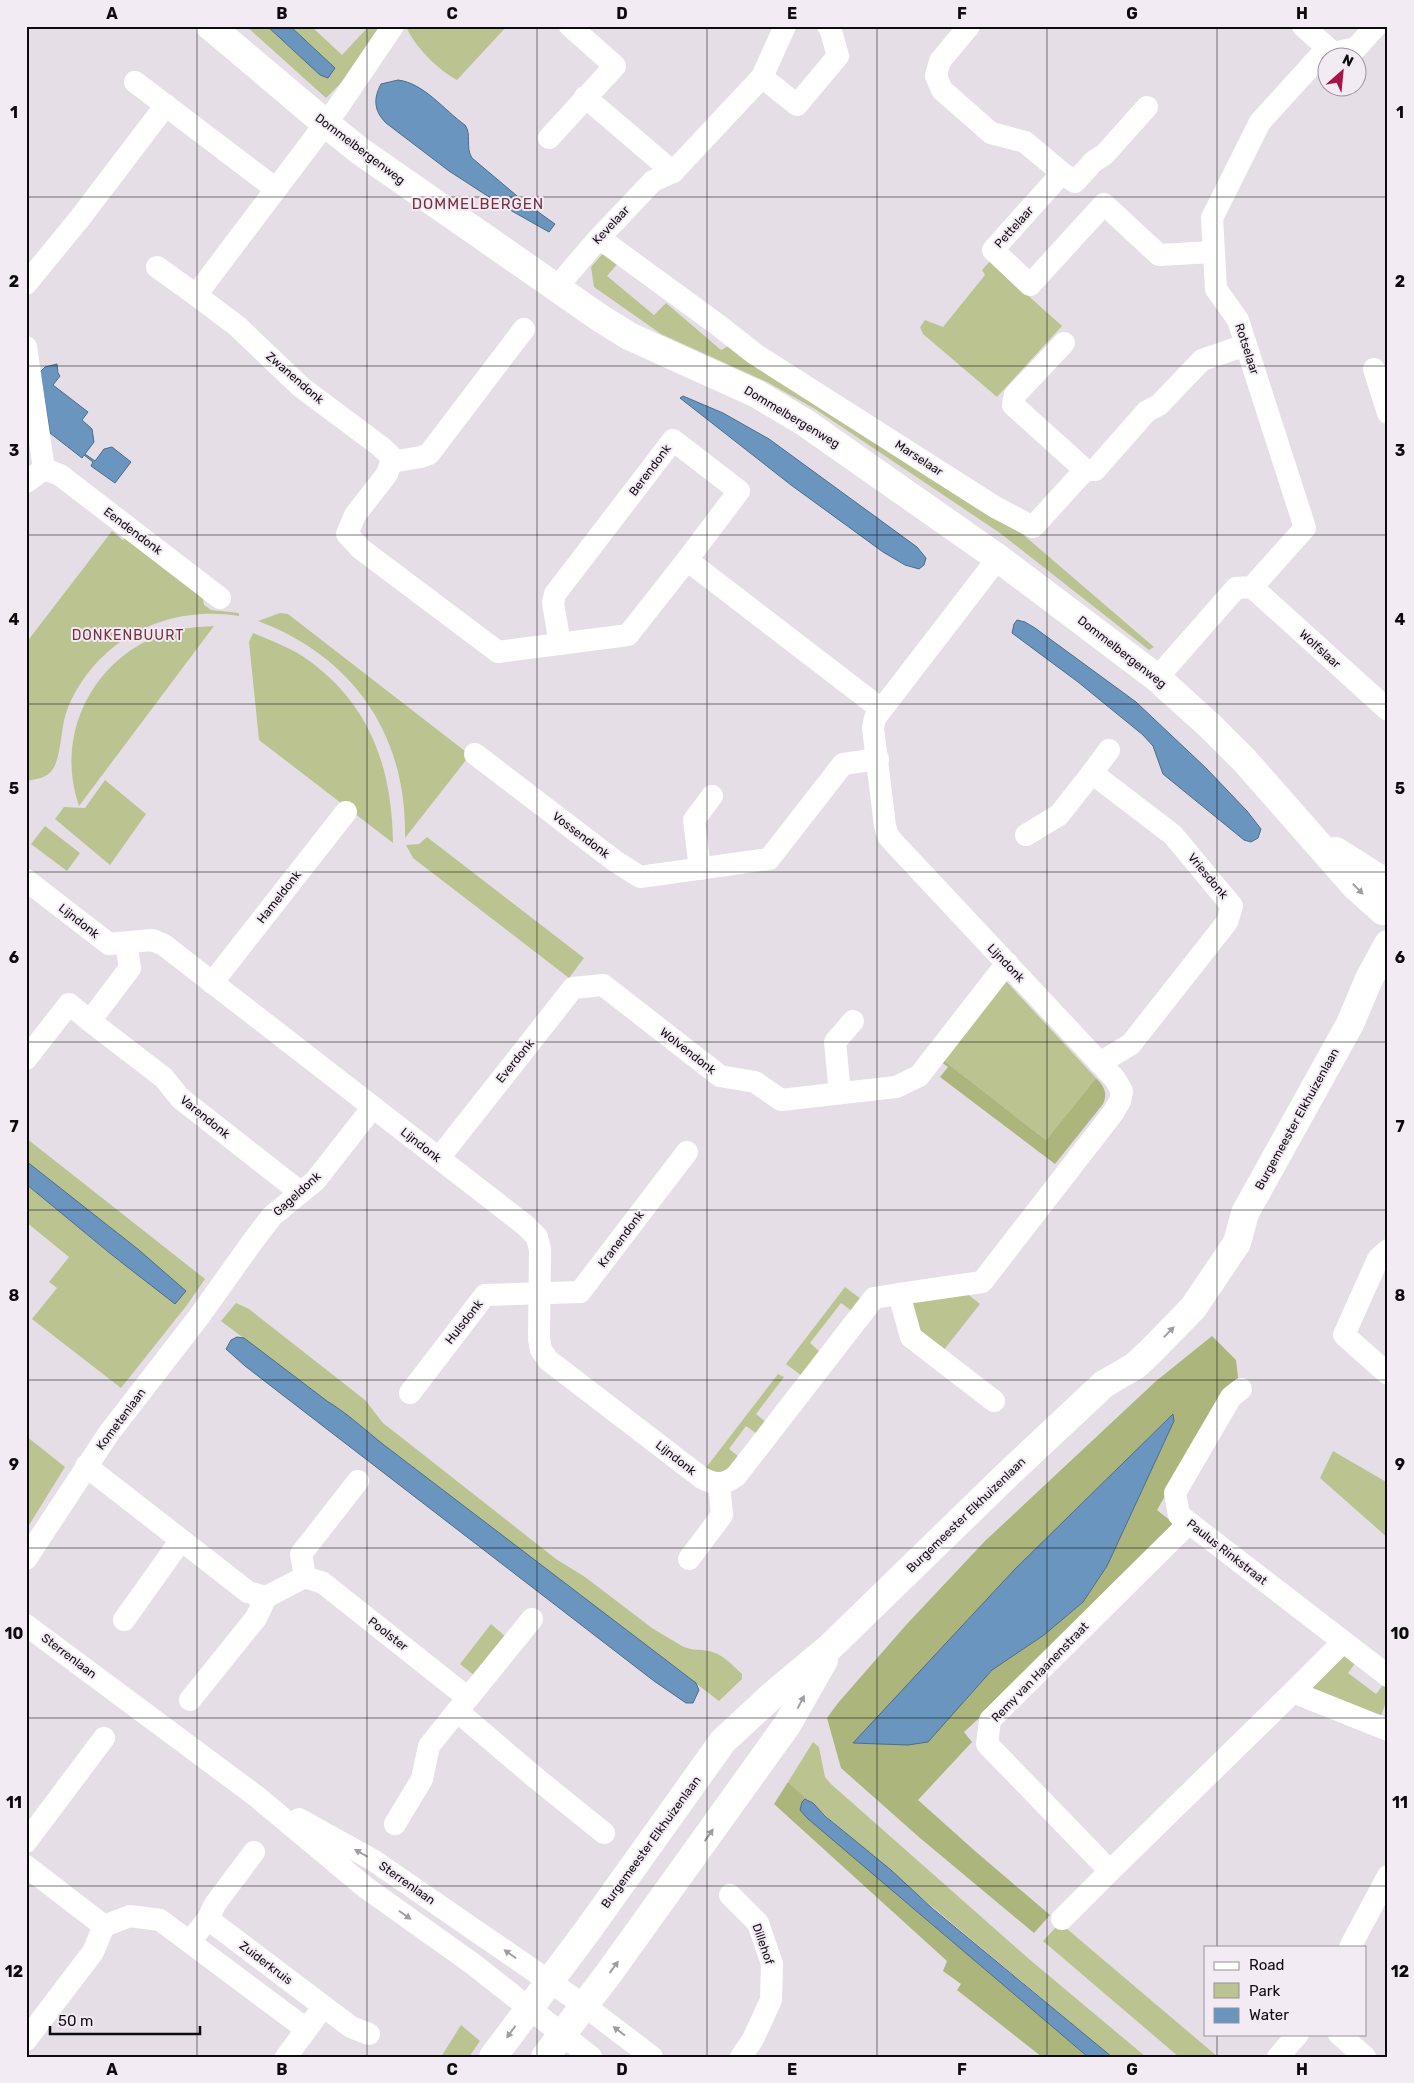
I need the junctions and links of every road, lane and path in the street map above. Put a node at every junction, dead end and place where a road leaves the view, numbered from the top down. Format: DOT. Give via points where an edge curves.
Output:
graph roads {
  1 [pos="210,26"];
  2 [pos="393,26"];
  3 [pos="570,26"];
  4 [pos="785,26"];
  5 [pos="828,26"];
  6 [pos="969,26"];
  7 [pos="1303,26"];
  8 [pos="1376,26"];
  9 [pos="1327,48"];
  10 [pos="1356,48"];
  11 [pos="1316,60"];
  12 [pos="762,77"];
  13 [pos="135,82"];
  14 [pos="585,97"];
  15 [pos="166,105"];
  16 [pos="1148,107"];
  17 [pos="325,123"];
  18 [pos="549,138"];
  19 [pos="673,172"];
  20 [pos="1068,178"];
  21 [pos="276,190"];
  22 [pos="1104,204"];
  23 [pos="599,238"];
  24 [pos="1213,252"];
  25 [pos="33,262"];
  26 [pos="157,266"];
  27 [pos="26,284"];
  28 [pos="556,288"];
  29 [pos="196,295"];
  30 [pos="524,329"];
  31 [pos="1064,343"];
  32 [pos="1246,345"];
  33 [pos="26,347"];
  34 [pos="1374,368"];
  35 [pos="1388,413"];
  36 [pos="391,462"];
  37 [pos="1090,470"];
  38 [pos="35,476"];
  39 [pos="998,558"];
  40 [pos="687,560"];
  41 [pos="1252,588"];
  42 [pos="220,598"];
  43 [pos="560,644"];
  44 [pos="1157,678"];
  45 [pos="881,709"];
  46 [pos="1388,710"];
  47 [pos="1109,750"];
  48 [pos="474,754"];
  49 [pos="878,759"];
  50 [pos="1092,773"];
  51 [pos="712,796"];
  52 [pos="346,812"];
  53 [pos="1026,835"];
  54 [pos="1315,839"];
  55 [pos="700,869"];
  56 [pos="26,880"];
  57 [pos="1388,884"];
  58 [pos="1386,907"];
  59 [pos="126,943"];
  60 [pos="1388,944"];
  61 [pos="1007,963"];
  62 [pos="212,983"];
  63 [pos="1388,984"];
  64 [pos="602,985"];
  65 [pos="90,1021"];
  66 [pos="853,1021"];
  67 [pos="1350,1024"];
  68 [pos="26,1060"];
  69 [pos="1100,1063"];
  70 [pos="840,1093"];
  71 [pos="373,1107"];
  72 [pos="687,1152"];
  73 [pos="439,1158"];
  74 [pos="300,1192"];
  75 [pos="1388,1250"];
  76 [pos="222,1283"];
  77 [pos="539,1293"];
  78 [pos="899,1294"];
  79 [pos="1388,1374"];
  80 [pos="1241,1389"];
  81 [pos="410,1393"];
  82 [pos="994,1401"];
  83 [pos="86,1466"];
  84 [pos="358,1481"];
  85 [pos="719,1484"];
  86 [pos="1189,1523"];
  87 [pos="181,1540"];
  88 [pos="26,1559"];
  89 [pos="689,1559"];
  90 [pos="305,1577"];
  91 [pos="266,1597"];
  92 [pos="532,1618"];
  93 [pos="124,1620"];
  94 [pos="26,1625"];
  95 [pos="1343,1642"];
  96 [pos="830,1647"];
  97 [pos="1388,1676"];
  98 [pos="1293,1692"];
  99 [pos="190,1700"];
  100 [pos="463,1705"];
  101 [pos="1388,1730"];
  102 [pos="104,1738"];
  103 [pos="256,1796"];
  104 [pos="395,1824"];
  105 [pos="604,1833"];
  106 [pos="26,1842"];
  107 [pos="254,1852"];
  108 [pos="26,1866"];
  109 [pos="1110,1871"];
  110 [pos="1388,1876"];
  111 [pos="730,1895"];
  112 [pos="208,1919"];
  113 [pos="1062,1919"];
  114 [pos="104,1926"];
  115 [pos="190,1941"];
  116 [pos="1351,1946"];
  117 [pos="550,1982"];
  118 [pos="585,2006"];
  119 [pos="324,2007"];
  120 [pos="528,2007"];
  121 [pos="306,2029"];
  122 [pos="369,2034"];
  123 [pos="562,2034"];
  124 [pos="1296,2036"];
  125 [pos="1341,2036"];
  126 [pos="26,2040"];
  127 [pos="286,2057"];
  128 [pos="493,2057"];
  129 [pos="545,2057"];
  130 [pos="591,2057"];
  131 [pos="652,2057"];
  132 [pos="741,2057"];
  133 [pos="1278,2057"];
  134 [pos="1365,2057"];
  1 -- 17 [label="street, Dommelbergenweg"];
  2 -- 17 [label="street"];
  3 -- 14 [label="street" via="615,66"];
  4 -- 12 [label="street, Kevelaar"];
  5 -- 12 [label="street" via="838,56 797,104"];
  6 -- 20 [label="street" via="940,61 936,76 942,90 991,133 1025,142"];
  7 -- 9 [label="street"];
  8 -- 10 [label="street, Rotselaar"];
  11 -- 24 [label="street, Rotselaar" via="1260,122 1212,218"];
  12 -- 19 [label="street, Kevelaar"];
  13 -- 15 [label="street"];
  14 -- 18 [label="street"];
  14 -- 19 [label="street"];
  15 -- 21 [label="street"];
  15 -- 25 [label="street" via="80,218"];
  16 -- 20 [label="street, Pettelaar" via="1106,154"];
  17 -- 21 [label="street"];
  17 -- 28 [label="street, Dommelbergenweg"];
  19 -- 23 [label="street, Kevelaar" via="653,181"];
  20 -- 22 [label="street" via="1087,188"];
  20 -- 22 [label="street, Pettelaar" via="993,250 1030,285"];
  21 -- 29 [label="street"];
  22 -- 24 [label="street" via="1159,255"];
  23 -- 28 [label="street, Kevelaar"];
  23 -- 37 [label="street, Marselaar" via="755,354 995,507 1033,527"];
  24 -- 32 [label="street, Rotselaar" via="1216,289 1238,320"];
  25 -- 27 [label="street"];
  26 -- 29 [label="street, Zwanendonk"];
  28 -- 39 [label="street, Dommelbergenweg" via="629,336 758,394 804,422"];
  29 -- 36 [label="street, Zwanendonk" via="237,326 301,387 390,454"];
  30 -- 36 [label="street" via="429,454"];
  31 -- 37 [label="street" via="1016,395 1013,405"];
  32 -- 37 [label="street, Marselaar" via="1202,360"];
  32 -- 41 [label="street, Rotselaar" via="1305,528"];
  33 -- 38 [label="street, Eendendonk"];
  34 -- 35 [label="street"];
  36 -- 43 [label="street, Berendonk" via="386,474 355,515 347,534 361,549 498,652"];
  38 -- 42 [label="street, Eendendonk" via="60,475"];
  39 -- 44 [label="street, Dommelbergenweg"];
  39 -- 45 [label="street, Lijndonk"];
  40 -- 43 [label="street, Berendonk" via="628,635"];
  40 -- 43 [label="street, Berendonk" via="739,491 673,440 555,594 553,603"];
  40 -- 45 [label="street"];
  41 -- 44 [label="street" via="1236,588"];
  41 -- 46 [label="street, Wolfslaar"];
  44 -- 54 [label="street, Dommelbergenweg" via="1245,761"];
  45 -- 49 [label="street, Lijndonk" via="873,728"];
  47 -- 50 [label="street"];
  48 -- 55 [label="street, Vossendonk" via="640,877"];
  49 -- 55 [label="street, Vossendonk" via="843,764 769,859"];
  49 -- 61 [label="street, Lijndonk" via="888,836"];
  50 -- 53 [label="street" via="1059,815"];
  50 -- 69 [label="street, Vriesdonk" via="1173,835 1232,906 1227,922 1132,1044"];
  51 -- 55 [label="street" via="694,820"];
  52 -- 62 [label="street, Hameldonk"];
  54 -- 57 [label="street, Dommelbergenweg"];
  54 -- 58 [label="street, Dommelbergenweg, one-way" via="1355,886"];
  56 -- 59 [label="street, Lijndonk" via="109,944"];
  58 -- 60 [label="street" via="1382,928"];
  59 -- 62 [label="street, Lijndonk" via="152,940"];
  59 -- 65 [label="street" via="130,968"];
  60 -- 67 [label="street, Burgemeester Elkhuizenlaan" via="1368,979"];
  61 -- 69 [label="street, Lijndonk"];
  61 -- 70 [label="street, Wolvendonk" via="919,1076 896,1087"];
  62 -- 71 [label="street, Lijndonk"];
  63 -- 67 [label="street, Burgemeester Elkhuizenlaan"];
  64 -- 70 [label="street, Wolvendonk" via="720,1076 755,1082 781,1100"];
  64 -- 73 [label="street, Everdonk" via="573,988"];
  65 -- 68 [label="street, Varendonk" via="69,1004"];
  65 -- 74 [label="street, Varendonk" via="164,1078 180,1098"];
  66 -- 70 [label="street" via="835,1042"];
  67 -- 96 [label="street, Burgemeester Elkhuizenlaan" via="1245,1213 1223,1234 1178,1296 1122,1358 1104,1384"];
  69 -- 78 [label="street, Lijndonk" via="1116,1079 1122,1091 1120,1101 982,1282"];
  71 -- 73 [label="street, Lijndonk"];
  71 -- 74 [label="street, Gageldonk" via="316,1181"];
  72 -- 77 [label="street, Kranendonk" via="580,1292"];
  73 -- 77 [label="street, Lijndonk" via="537,1237 540,1250"];
  74 -- 76 [label="street, Gageldonk" via="272,1216"];
  75 -- 79 [label="street" via="1378,1259 1344,1335"];
  76 -- 83 [label="street, Kometenlaan"];
  77 -- 81 [label="street, Hulsdonk" via="485,1295"];
  77 -- 85 [label="street, Lijndonk" via="539,1339 548,1360 702,1478"];
  78 -- 82 [label="street" via="911,1337"];
  78 -- 85 [label="street, Lijndonk" via="874,1298 736,1476"];
  80 -- 86 [label="street, Paulus Rinkstraat" via="1231,1397 1175,1493 1179,1515"];
  83 -- 87 [label="street"];
  83 -- 88 [label="street, Kometenlaan"];
  84 -- 90 [label="street" via="301,1554"];
  85 -- 89 [label="street" via="722,1515"];
  86 -- 95 [label="street, Paulus Rinkstraat"];
  86 -- 109 [label="street, Remy van Haanenstraat" via="990,1720 987,1744"];
  87 -- 91 [label="street" via="248,1592"];
  87 -- 93 [label="street"];
  90 -- 91 [label="street"];
  90 -- 100 [label="street, Poolster" via="324,1583"];
  91 -- 99 [label="street" via="256,1618"];
  92 -- 100 [label="street"];
  94 -- 103 [label="street, Sterrenlaan"];
  95 -- 97 [label="street, Paulus Rinkstraat"];
  95 -- 98 [label="street"];
  96 -- 117 [label="street, Burgemeester Elkhuizenlaan" via="723,1741"];
  118 -- 96 [label="street, Burgemeester Elkhuizenlaan, one-way" via="792,1718"];
  98 -- 101 [label="street"];
  98 -- 109 [label="street"];
  100 -- 104 [label="street" via="429,1746 422,1779"];
  100 -- 105 [label="street, Poolster" via="537,1780"];
  102 -- 106 [label="street"];
  117 -- 103 [label="street, Sterrenlaan, one-way" via="373,1860"];
  103 -- 120 [label="street, Sterrenlaan, one-way" via="365,1887"];
  107 -- 112 [label="street" via="215,1904"];
  108 -- 114 [label="street"];
  109 -- 113 [label="street"];
  110 -- 116 [label="street"];
  111 -- 132 [label="street, Dillehof" via="758,1923 772,1964 771,2000"];
  112 -- 115 [label="street"];
  112 -- 119 [label="street, Zuiderkruis"];
  114 -- 115 [label="street" via="130,1916 160,1920"];
  114 -- 126 [label="street" via="93,1952"];
  115 -- 121 [label="street"];
  117 -- 118 [label="street, Sterrenlaan"];
  117 -- 120 [label="street, Burgemeester Elkhuizenlaan"];
  118 -- 123 [label="street, Burgemeester Elkhuizenlaan"];
  131 -- 118 [label="street, Sterrenlaan, one-way"];
  119 -- 121 [label="street"];
  119 -- 122 [label="street, Zuiderkruis" via="352,2027"];
  120 -- 123 [label="street, Sterrenlaan"];
  120 -- 128 [label="street, Burgemeester Elkhuizenlaan, one-way"];
  121 -- 127 [label="street"];
  123 -- 129 [label="street, Burgemeester Elkhuizenlaan"];
  123 -- 130 [label="street, Sterrenlaan"];
  124 -- 133 [label="street"];
  125 -- 134 [label="street"];
}
